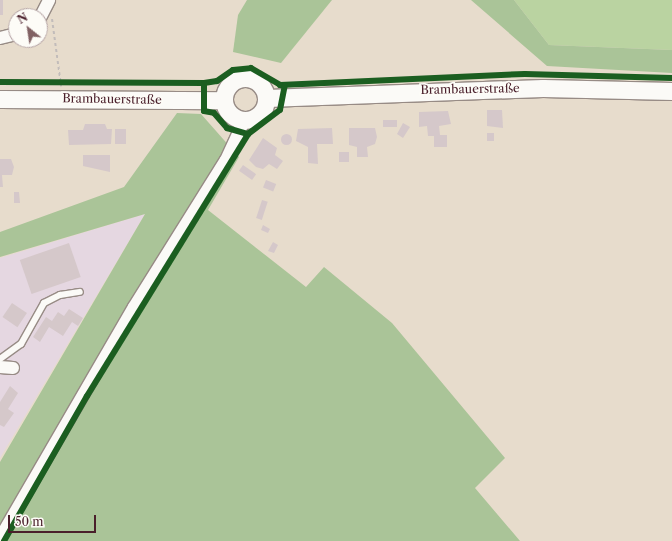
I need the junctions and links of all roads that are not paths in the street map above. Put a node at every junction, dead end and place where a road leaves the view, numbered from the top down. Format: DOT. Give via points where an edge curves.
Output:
graph roads {
  1 [pos="672,91"];
  2 [pos="267,98"];
  3 [pos="0,99"];
  4 [pos="224,100"];
  5 [pos="244,121"];
  6 [pos="80,292"];
  7 [pos="0,359"];
  8 [pos="0,367"];
  9 [pos="13,368"];
  10 [pos="0,538"];
  1 -- 2 [label="main road, Brambauerstraße" via="543,88"];
  2 -- 4 [label="main road" via="257,81 242,78 227,88"];
  2 -- 5 [label="main road" via="261,114"];
  3 -- 4 [label="main road, Brambauerstraße" via="61,90"];
  4 -- 5 [label="main road" via="230,114"];
  5 -- 10 [label="street" via="226,160 134,307"];
  6 -- 7 [label="lane" via="60,295 44,303 21,344"];
  8 -- 9 [label="street"];
}
